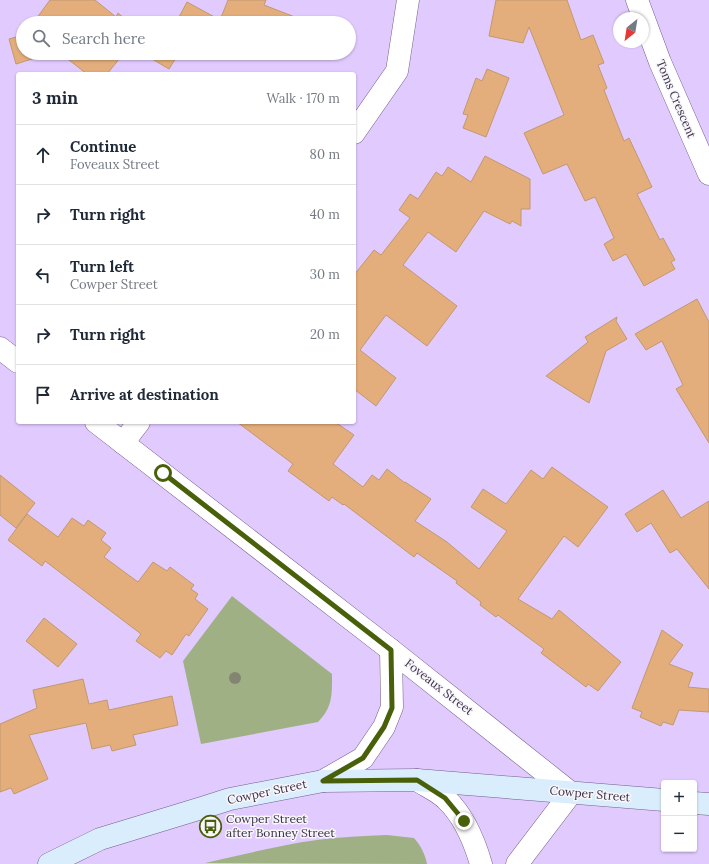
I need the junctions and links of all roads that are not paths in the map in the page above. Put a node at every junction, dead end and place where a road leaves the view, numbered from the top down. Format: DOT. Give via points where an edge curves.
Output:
graph roads {
  1 [pos="408,0"];
  2 [pos="637,0"];
  3 [pos="356,130"];
  4 [pos="709,174"];
  5 [pos="0,348"];
  6 [pos="16,360"];
  7 [pos="99,424"];
  8 [pos="137,424"];
  9 [pos="123,443"];
  10 [pos="391,650"];
  11 [pos="417,780"];
  12 [pos="323,781"];
  13 [pos="571,793"];
  14 [pos="661,800"];
  15 [pos="697,802"];
  16 [pos="709,804"];
  17 [pos="49,864"];
  18 [pos="481,864"];
  19 [pos="517,864"];
  1 -- 3 [label="street" via="397,71"];
  2 -- 4 [label="street, Toms Crescent" via="660,62"];
  5 -- 6 [label="street"];
  7 -- 9 [label="street, Foveaux Street"];
  8 -- 9 [label="street"];
  9 -- 10 [label="street, Foveaux Street"];
  10 -- 12 [label="street" via="392,708 384,727 363,758"];
  10 -- 13 [label="street, Foveaux Street"];
  11 -- 12 [label="street, Cowper Street"];
  11 -- 13 [label="street, Cowper Street"];
  11 -- 18 [label="street" via="445,798 464,821"];
  12 -- 17 [label="street, Cowper Street" via="230,799 100,839"];
  13 -- 14 [label="street, Cowper Street"];
  13 -- 19 [label="street"];
  15 -- 16 [label="street"];
}
